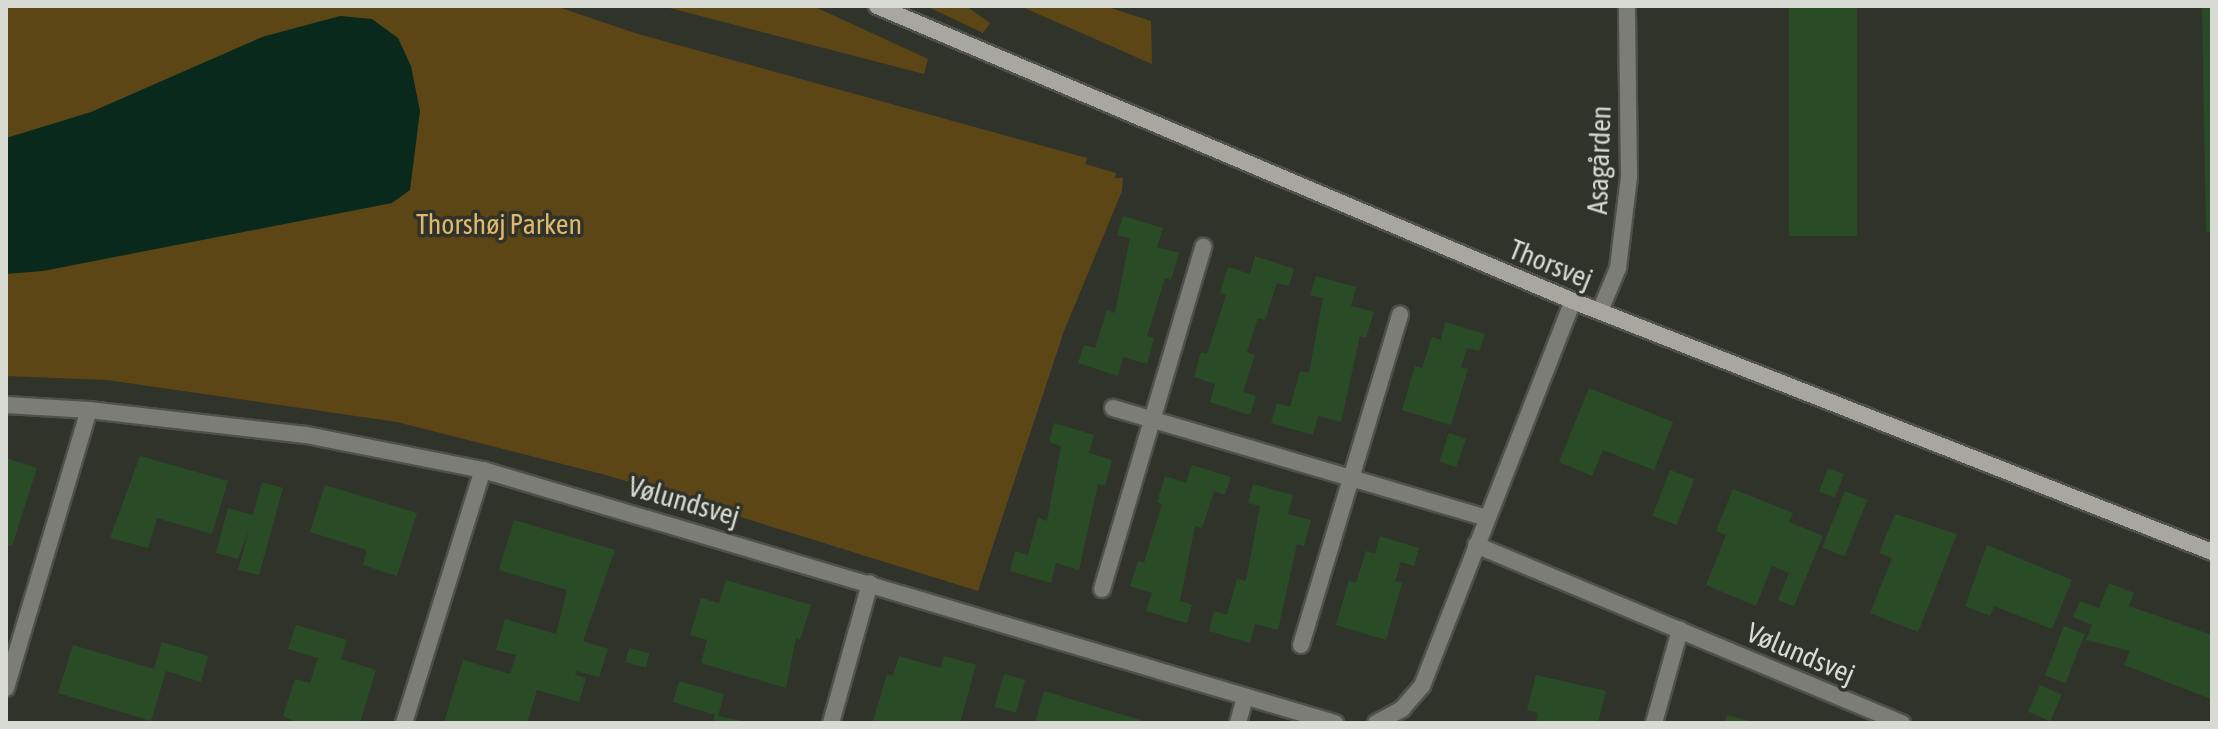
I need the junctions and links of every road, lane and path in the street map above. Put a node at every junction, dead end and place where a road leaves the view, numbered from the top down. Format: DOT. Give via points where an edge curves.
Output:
graph roads {
  1 [pos="877,6"];
  2 [pos="1627,6"];
  3 [pos="1203,247"];
  4 [pos="1573,301"];
  5 [pos="1600,311"];
  6 [pos="1400,314"];
  7 [pos="6,405"];
  8 [pos="1113,408"];
  9 [pos="89,410"];
  10 [pos="1152,420"];
  11 [pos="483,470"];
  12 [pos="1351,478"];
  13 [pos="1487,518"];
  14 [pos="1476,545"];
  15 [pos="2212,552"];
  16 [pos="870,583"];
  17 [pos="1102,589"];
  18 [pos="1680,630"];
  19 [pos="1301,645"];
  20 [pos="6,688"];
  21 [pos="1245,697"];
  22 [pos="404,723"];
  23 [pos="831,723"];
  24 [pos="1238,723"];
  25 [pos="1335,723"];
  26 [pos="1376,723"];
  27 [pos="1654,723"];
  28 [pos="1902,723"];
  1 -- 4 [label="street, Thorsvej"];
  2 -- 5 [label="street, Asagården" via="1629,177 1618,268"];
  3 -- 10 [label="street"];
  4 -- 5 [label="street, Thorsvej"];
  4 -- 13 [label="street"];
  5 -- 15 [label="street, Thorsvej"];
  6 -- 12 [label="street"];
  7 -- 9 [label="street, Vølundsvej"];
  8 -- 10 [label="street"];
  9 -- 11 [label="street, Vølundsvej" via="306,435"];
  9 -- 20 [label="street"];
  10 -- 12 [label="street"];
  10 -- 17 [label="street"];
  11 -- 16 [label="street, Vølundsvej"];
  11 -- 22 [label="street"];
  12 -- 13 [label="street"];
  12 -- 19 [label="street"];
  13 -- 14 [label="street"];
  14 -- 18 [label="street, Vølundsvej"];
  14 -- 26 [label="street" via="1422,686 1402,709"];
  16 -- 21 [label="street, Vølundsvej"];
  16 -- 23 [label="street"];
  18 -- 27 [label="street"];
  18 -- 28 [label="street, Vølundsvej"];
  21 -- 24 [label="street"];
  21 -- 25 [label="street, Vølundsvej"];
}
